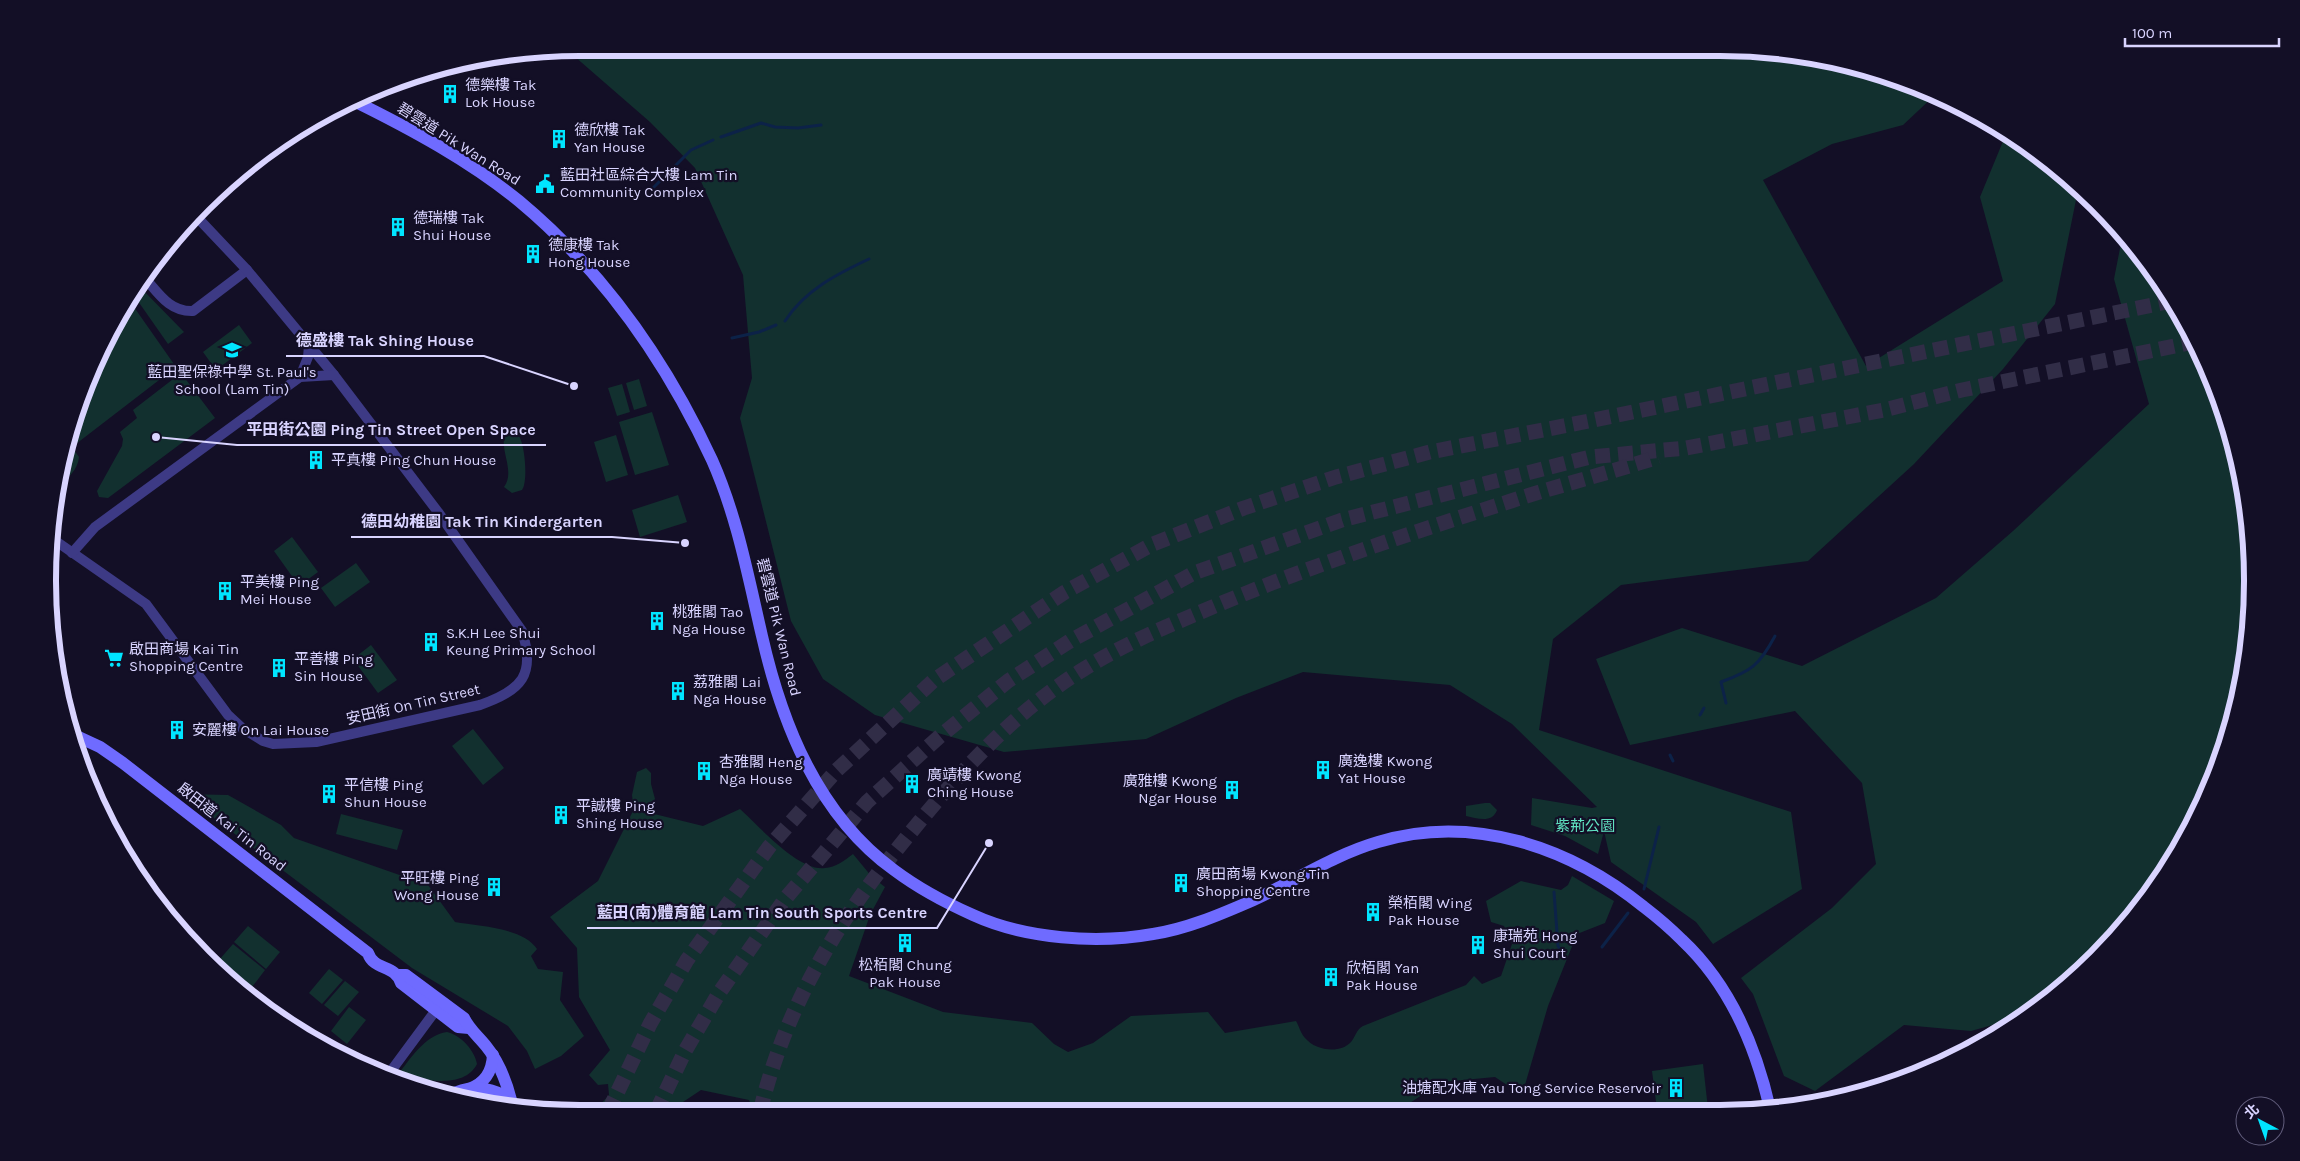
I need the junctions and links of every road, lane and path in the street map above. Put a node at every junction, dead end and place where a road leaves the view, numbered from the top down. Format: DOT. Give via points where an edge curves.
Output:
graph roads {
  1 [pos="361,105"];
  2 [pos="200,220"];
  3 [pos="247,270"];
  4 [pos="149,283"];
  5 [pos="309,346"];
  6 [pos="334,375"];
  7 [pos="300,377"];
  8 [pos="57,542"];
  9 [pos="72,553"];
  10 [pos="81,738"];
  11 [pos="442,1008"];
  12 [pos="493,1055"];
  13 [pos="392,1070"];
  14 [pos="469,1089"];
  15 [pos="462,1091"];
  16 [pos="505,1099"];
  17 [pos="514,1100"];
  18 [pos="1768,1102"];
  1 -- 18 [label="main road, 碧雲道 Pik Wan Road" via="432,143 519,201 590,268 635,326 692,419 726,494 748,571 770,670 802,756 824,796 844,822 883,862 904,877 972,915 1007,928 1060,936 1115,937 1156,934 1192,924 1249,902 1365,846 1416,834 1461,832 1511,838 1547,849 1588,868 1631,896 1685,942 1717,980 1732,1007 1758,1062"];
  2 -- 3 [label="street, 安田街 On Tin Street"];
  3 -- 4 [label="street" via="193,312 173,308"];
  3 -- 5 [label="street, 安田街 On Tin Street"];
  5 -- 6 [label="street, 安田街 On Tin Street"];
  5 -- 7 [label="street"];
  6 -- 7 [label="street"];
  6 -- 9 [label="street, 安田街 On Tin Street" via="444,520 522,631 528,652 527,668 521,680 499,698 316,742 272,744 252,735 228,715 146,604"];
  7 -- 9 [label="street" via="95,527"];
  8 -- 9 [label="street, 安田街 On Tin Street"];
  10 -- 11 [label="main road, 啟田道 Kai Tin Road" via="124,763 368,953 376,953 386,960 388,968 399,975 401,982"];
  11 -- 12 [label="main road, 啟田道 Kai Tin Road" via="458,1027 469,1028"];
  11 -- 13 [label="street"];
  12 -- 14 [label="main road" via="487,1076"];
  12 -- 17 [label="main road, 啟田道 Kai Tin Road"];
  14 -- 15 [label="main road"];
  14 -- 16 [label="main road" via="487,1089"];
}
